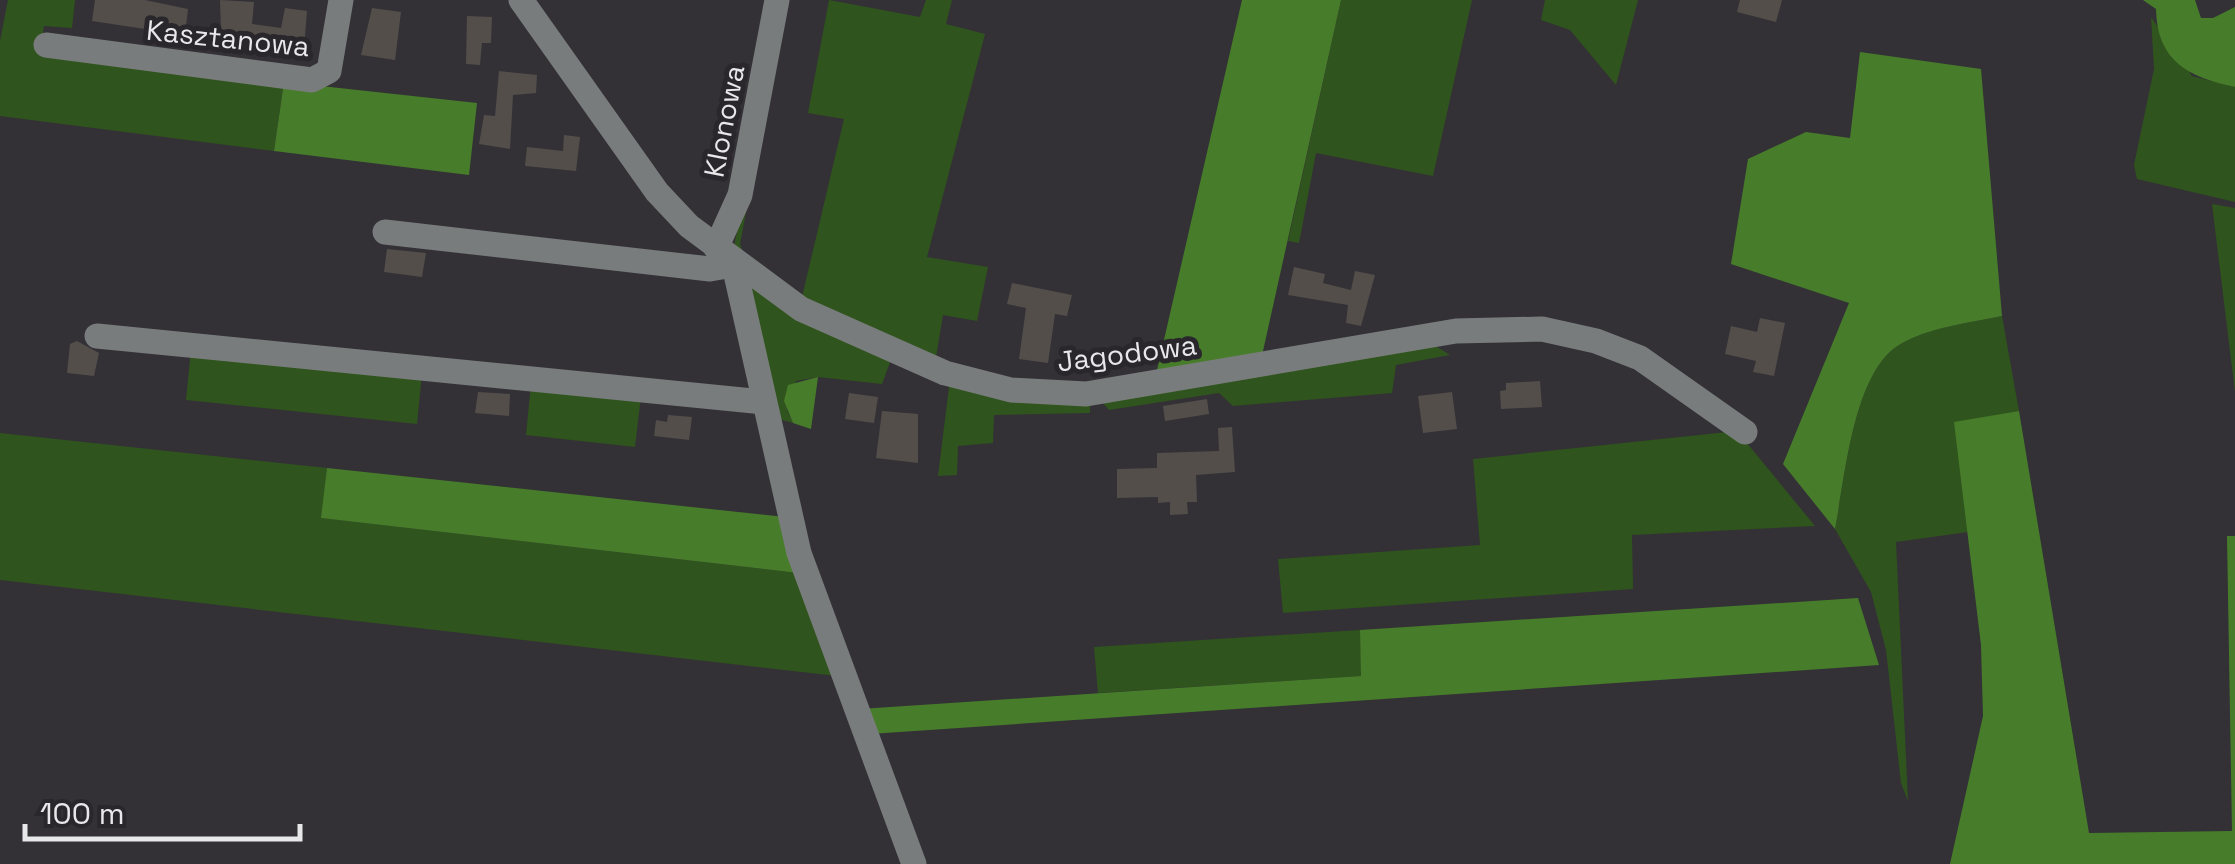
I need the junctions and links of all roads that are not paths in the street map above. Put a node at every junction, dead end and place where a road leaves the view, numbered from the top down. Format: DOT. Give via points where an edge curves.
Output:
graph roads {
  1 [pos="341,0"];
  2 [pos="521,0"];
  3 [pos="777,0"];
  4 [pos="46,45"];
  5 [pos="385,232"];
  6 [pos="727,258"];
  7 [pos="97,336"];
  8 [pos="764,402"];
  9 [pos="1745,432"];
  10 [pos="914,864"];
  1 -- 4 [label="street, Kasztanowa" via="330,66 317,79"];
  2 -- 6 [label="street, Jagodowa" via="657,192"];
  3 -- 6 [label="street, Klonowa"];
  5 -- 6 [label="street" via="710,268"];
  6 -- 8 [label="street"];
  6 -- 9 [label="street, Jagodowa" via="824,321 934,368 1011,390 1086,394 1443,333 1542,329 1640,358"];
  7 -- 8 [label="street"];
  8 -- 10 [label="street" via="800,553"];
}
